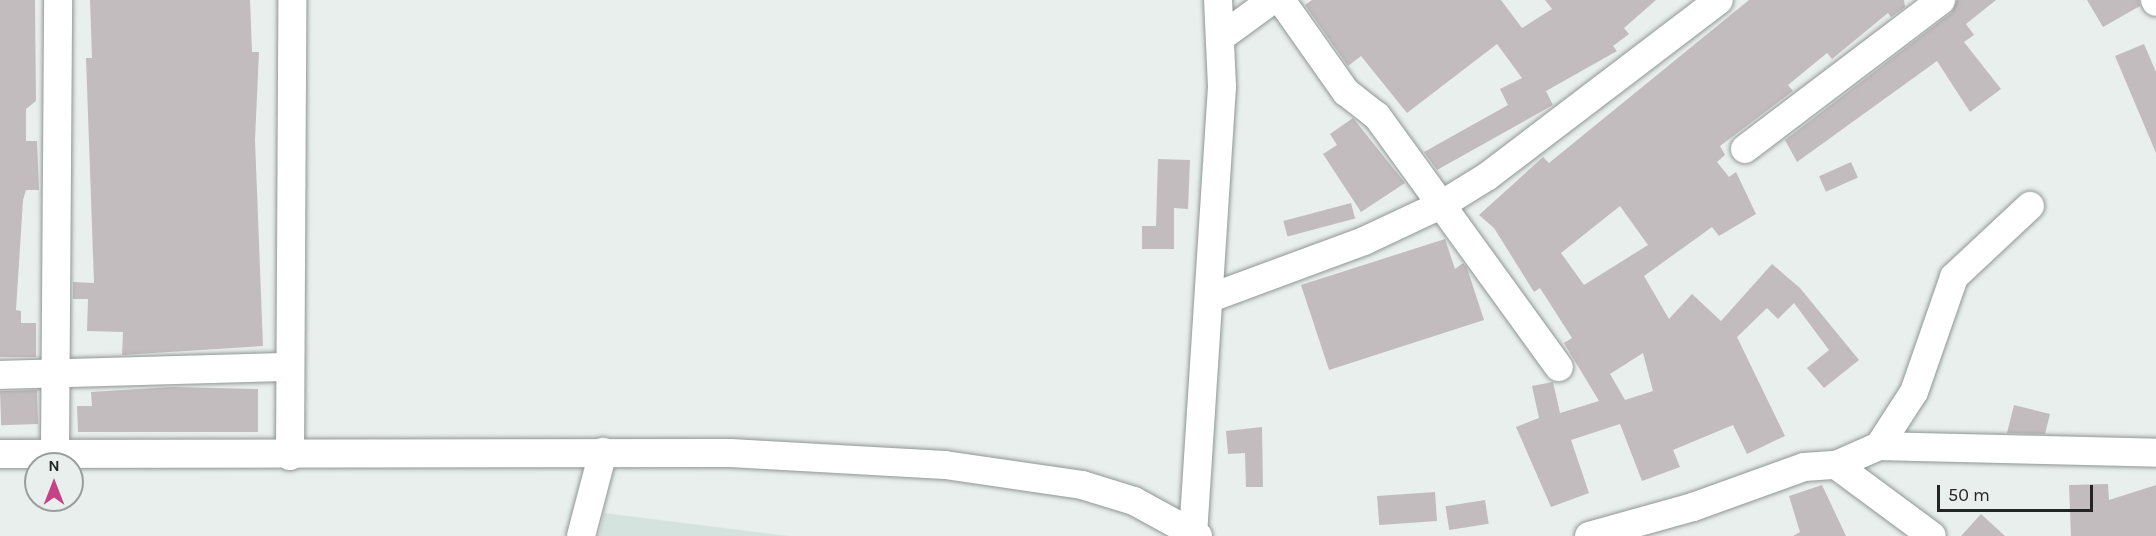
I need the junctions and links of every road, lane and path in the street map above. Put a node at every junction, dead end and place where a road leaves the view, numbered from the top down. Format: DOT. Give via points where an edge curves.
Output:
graph roads {
  1 [pos="58,0"];
  2 [pos="292,0"];
  3 [pos="1218,0"];
  4 [pos="1272,0"];
  5 [pos="1281,0"];
  6 [pos="1719,0"];
  7 [pos="1941,0"];
  8 [pos="1224,35"];
  9 [pos="1745,149"];
  10 [pos="1441,205"];
  11 [pos="2030,206"];
  12 [pos="1210,298"];
  13 [pos="288,367"];
  14 [pos="1559,367"];
  15 [pos="58,372"];
  16 [pos="0,375"];
  17 [pos="1879,446"];
  18 [pos="56,451"];
  19 [pos="603,452"];
  20 [pos="2156,453"];
  21 [pos="0,454"];
  22 [pos="290,456"];
  23 [pos="1836,465"];
  24 [pos="581,536"];
  25 [pos="1196,536"];
  26 [pos="1589,536"];
  27 [pos="1932,536"];
  1 -- 15 [label="street"];
  2 -- 13 [label="street"];
  3 -- 8 [label="street"];
  4 -- 8 [label="street"];
  5 -- 10 [label="street" via="1346,92 1377,116"];
  6 -- 10 [label="street" via="1488,176"];
  7 -- 9 [label="street"];
  8 -- 12 [label="street"];
  10 -- 12 [label="street" via="1364,241"];
  10 -- 14 [label="street"];
  11 -- 17 [label="street" via="1954,278 1914,392"];
  12 -- 25 [label="street"];
  13 -- 15 [label="street"];
  13 -- 22 [label="street"];
  15 -- 16 [label="street"];
  15 -- 18 [label="street"];
  17 -- 20 [label="street"];
  17 -- 23 [label="street"];
  18 -- 21 [label="street"];
  18 -- 22 [label="street"];
  19 -- 22 [label="street"];
  19 -- 24 [label="street"];
  19 -- 25 [label="street" via="730,453 945,465 1082,485 1134,501"];
  23 -- 26 [label="street" via="1804,467 1693,507"];
  23 -- 27 [label="street"];
}
